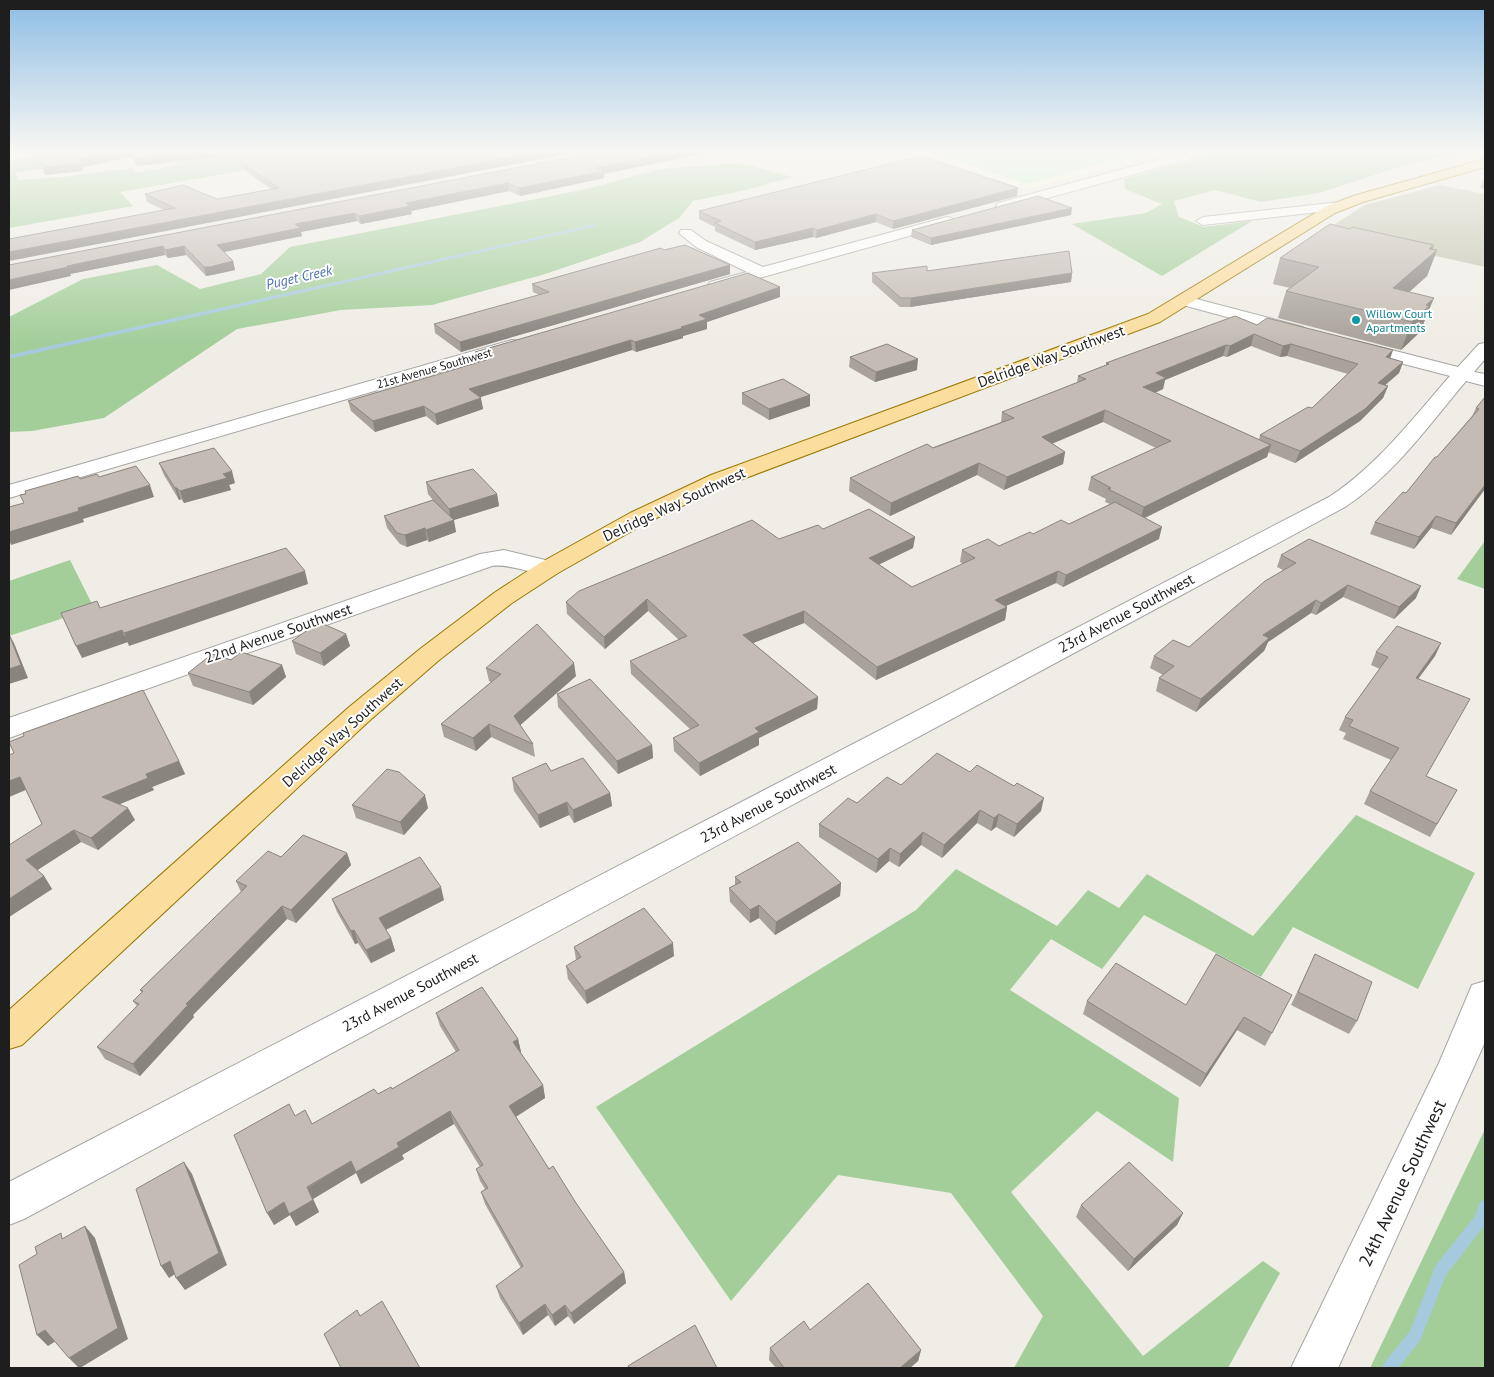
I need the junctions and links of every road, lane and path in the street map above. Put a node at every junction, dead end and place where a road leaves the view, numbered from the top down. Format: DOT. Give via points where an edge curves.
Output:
graph roads {
  1 [pos="1265,214"];
  2 [pos="1324,214"];
  3 [pos="960,218"];
  4 [pos="1203,221"];
  5 [pos="686,234"];
  6 [pos="760,272"];
  7 [pos="704,289"];
  8 [pos="1185,301"];
  9 [pos="1312,334"];
  10 [pos="533,339"];
  11 [pos="1340,342"];
  12 [pos="1485,348"];
  13 [pos="1474,377"];
  14 [pos="9,492"];
  15 [pos="549,568"];
  16 [pos="9,728"];
  17 [pos="1485,996"];
  18 [pos="9,1033"];
  19 [pos="9,1204"];
  20 [pos="1314,1368"];
  1 -- 4 [label="street"];
  2 -- 8 [label="main road, Delridge Way Southwest"];
  3 -- 6 [label="street"];
  5 -- 6 [label="street"];
  6 -- 7 [label="street"];
  8 -- 9 [label="street"];
  8 -- 15 [label="main road, Delridge Way Southwest" via="1154,318 720,480 638,518"];
  10 -- 14 [label="street, 21st Avenue Southwest"];
  11 -- 13 [label="street"];
  12 -- 13 [label="street, 23rd Avenue Southwest"];
  13 -- 19 [label="street, 23rd Avenue Southwest" via="1357,489 1337,502"];
  15 -- 16 [label="street, 22nd Avenue Southwest" via="504,557 488,559"];
  15 -- 18 [label="main road, Delridge Way Southwest" via="503,598 394,685"];
  17 -- 20 [label="street, 24th Avenue Southwest" via="1456,1068"];
}
